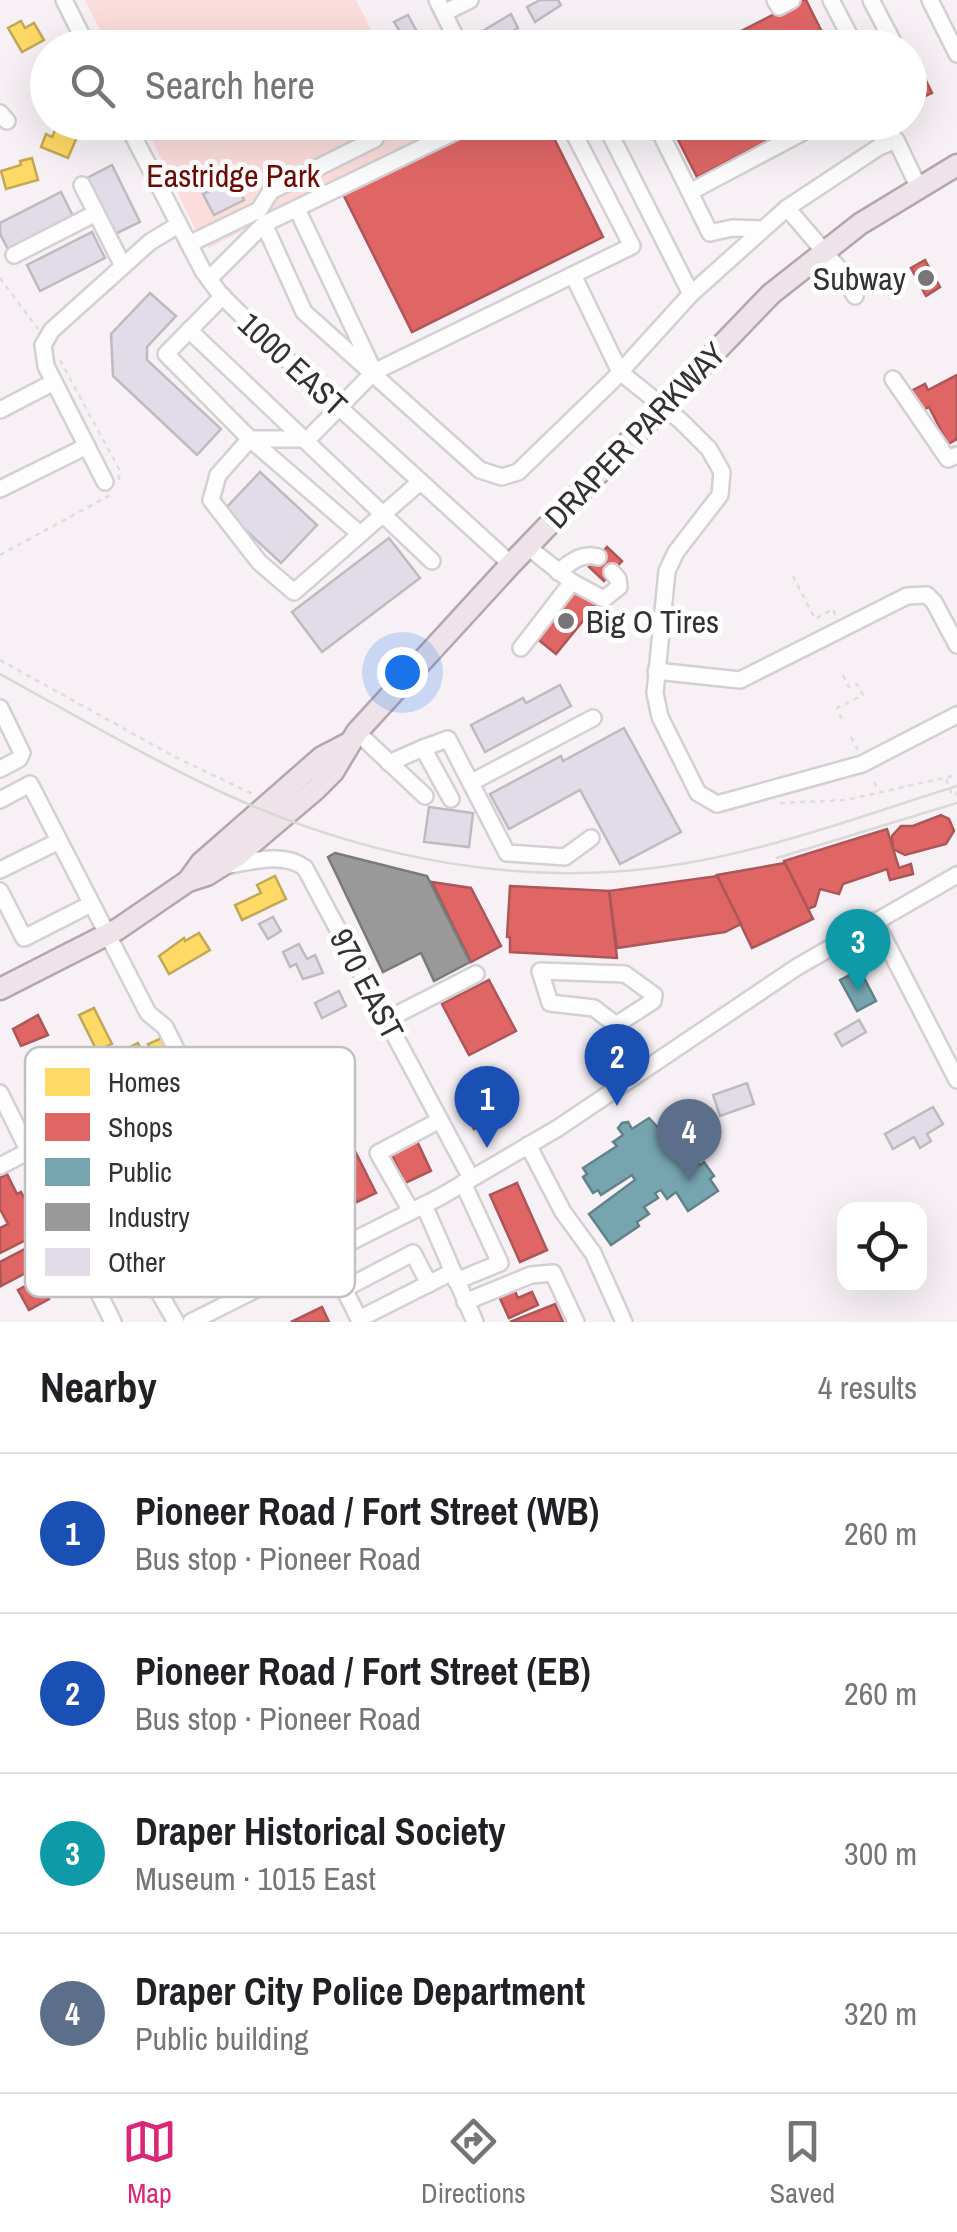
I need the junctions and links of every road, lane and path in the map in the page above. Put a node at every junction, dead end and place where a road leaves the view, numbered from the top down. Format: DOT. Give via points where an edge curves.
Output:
graph roads {
  1 [pos="64,0"];
  2 [pos="470,0"];
  3 [pos="775,0"];
  4 [pos="792,0"];
  5 [pos="831,0"];
  6 [pos="871,0"];
  7 [pos="930,0"];
  8 [pos="440,7"];
  9 [pos="79,30"];
  10 [pos="452,30"];
  11 [pos="847,30"];
  12 [pos="887,30"];
  13 [pos="957,54"];
  14 [pos="135,140"];
  15 [pos="373,140"];
  16 [pos="437,140"];
  17 [pos="577,140"];
  18 [pos="613,140"];
  19 [pos="664,140"];
  20 [pos="788,140"];
  21 [pos="896,140"];
  22 [pos="957,166"];
  23 [pos="82,185"];
  24 [pos="918,186"];
  25 [pos="690,192"];
  26 [pos="788,208"];
  27 [pos="297,209"];
  28 [pos="96,214"];
  29 [pos="264,224"];
  30 [pos="178,225"];
  31 [pos="762,229"];
  32 [pos="189,244"];
  33 [pos="823,251"];
  34 [pos="14,255"];
  35 [pos="123,266"];
  36 [pos="573,275"];
  37 [pos="209,279"];
  38 [pos="691,294"];
  39 [pos="223,296"];
  40 [pos="855,296"];
  41 [pos="189,330"];
  42 [pos="374,372"];
  43 [pos="620,372"];
  44 [pos="894,379"];
  45 [pos="54,382"];
  46 [pos="660,406"];
  47 [pos="339,408"];
  48 [pos="0,410"];
  49 [pos="250,438"];
  50 [pos="308,439"];
  51 [pos="87,446"];
  52 [pos="957,455"];
  53 [pos="105,482"];
  54 [pos="420,482"];
  55 [pos="0,490"];
  56 [pos="384,513"];
  57 [pos="360,534"];
  58 [pos="528,547"];
  59 [pos="598,557"];
  60 [pos="432,561"];
  61 [pos="511,564"];
  62 [pos="612,572"];
  63 [pos="793,576"];
  64 [pos="565,577"];
  65 [pos="827,621"];
  66 [pos="957,645"];
  67 [pos="522,648"];
  68 [pos="0,660"];
  69 [pos="656,670"];
  70 [pos="842,675"];
  71 [pos="0,708"];
  72 [pos="957,714"];
  73 [pos="593,718"];
  74 [pos="843,722"];
  75 [pos="851,737"];
  76 [pos="352,738"];
  77 [pos="424,748"];
  78 [pos="860,753"];
  79 [pos="389,763"];
  80 [pos="0,769"];
  81 [pos="957,775"];
  82 [pos="946,778"];
  83 [pos="472,782"];
  84 [pos="874,782"];
  85 [pos="877,787"];
  86 [pos="957,794"];
  87 [pos="425,796"];
  88 [pos="260,797"];
  89 [pos="451,799"];
  90 [pos="0,800"];
  91 [pos="780,803"];
  92 [pos="591,838"];
  93 [pos="59,841"];
  94 [pos="220,867"];
  95 [pos="0,870"];
  96 [pos="957,875"];
  97 [pos="188,882"];
  98 [pos="0,891"];
  99 [pos="90,904"];
  100 [pos="875,921"];
  101 [pos="106,934"];
  102 [pos="476,974"];
  103 [pos="0,988"];
  104 [pos="386,1020"];
  105 [pos="616,1025"];
  106 [pos="176,1047"];
  107 [pos="642,1071"];
  108 [pos="957,1080"];
  109 [pos="0,1093"];
  110 [pos="440,1120"];
  111 [pos="25,1143"];
  112 [pos="528,1145"];
  113 [pos="25,1153"];
  114 [pos="0,1166"];
  115 [pos="467,1180"];
  116 [pos="417,1208"];
  117 [pos="355,1239"];
  118 [pos="454,1276"];
  119 [pos="355,1283"];
  120 [pos="429,1284"];
  121 [pos="101,1297"];
  122 [pos="162,1297"];
  123 [pos="240,1297"];
  124 [pos="348,1297"];
  125 [pos="466,1302"];
  126 [pos="359,1321"];
  127 [pos="113,1322"];
  128 [pos="176,1322"];
  129 [pos="191,1322"];
  130 [pos="475,1322"];
  131 [pos="576,1322"];
  132 [pos="624,1322"];
  1 -- 9 [label="street"];
  2 -- 8 [label="street"];
  3 -- 4 [label="street" via="778,7"];
  5 -- 11 [label="street"];
  6 -- 12 [label="street"];
  7 -- 13 [label="street"];
  8 -- 10 [label="street"];
  14 -- 30 [label="street, 1000 EAST"];
  15 -- 32 [label="street" via="271,191 259,210"];
  16 -- 27 [label="street"];
  17 -- 36 [label="street" via="632,246"];
  18 -- 38 [label="street"];
  19 -- 25 [label="street"];
  20 -- 25 [label="street"];
  21 -- 24 [label="street"];
  21 -- 26 [label="street"];
  22 -- 24 [label="main road, DRAPER PARKWAY"];
  23 -- 28 [label="street"];
  24 -- 33 [label="main road, DRAPER PARKWAY"];
  25 -- 31 [label="street" via="710,233"];
  26 -- 31 [label="street"];
  26 -- 33 [label="street"];
  27 -- 29 [label="street"];
  27 -- 42 [label="street"];
  28 -- 34 [label="street"];
  28 -- 35 [label="street"];
  29 -- 37 [label="street"];
  29 -- 42 [label="street" via="304,312"];
  30 -- 32 [label="street, 1000 EAST"];
  30 -- 35 [label="street"];
  31 -- 38 [label="street"];
  32 -- 37 [label="street, 1000 EAST"];
  33 -- 40 [label="street"];
  33 -- 46 [label="main road, DRAPER PARKWAY"];
  35 -- 45 [label="street" via="52,330 42,352"];
  36 -- 42 [label="street"];
  36 -- 43 [label="street"];
  37 -- 39 [label="street, 1000 EAST"];
  38 -- 43 [label="street"];
  39 -- 41 [label="street"];
  39 -- 47 [label="street, 1000 EAST"];
  41 -- 49 [label="street" via="166,354"];
  41 -- 50 [label="street"];
  42 -- 43 [label="street" via="480,470 502,477 518,472"];
  42 -- 47 [label="street"];
  43 -- 46 [label="street"];
  44 -- 52 [label="street" via="948,459"];
  45 -- 48 [label="street"];
  45 -- 51 [label="street"];
  46 -- 58 [label="main road, DRAPER PARKWAY"];
  46 -- 69 [label="street" via="708,449 723,484 670,560"];
  47 -- 50 [label="street"];
  47 -- 54 [label="street, 1000 EAST"];
  49 -- 50 [label="street"];
  49 -- 57 [label="street"];
  49 -- 57 [label="street" via="218,474 211,500 260,562 294,592"];
  50 -- 56 [label="street"];
  51 -- 53 [label="street"];
  51 -- 55 [label="street"];
  54 -- 56 [label="street"];
  54 -- 61 [label="street, 1000 EAST"];
  56 -- 57 [label="street"];
  56 -- 60 [label="street"];
  58 -- 61 [label="main road, DRAPER PARKWAY"];
  58 -- 64 [label="street"];
  59 -- 64 [label="street" via="577,558"];
  61 -- 76 [label="main road, DRAPER PARKWAY"];
  62 -- 64 [label="street" via="618,587 604,599"];
  63 -- 65 [label="path" via="815,619 833,610 836,616"];
  64 -- 67 [label="street"];
  66 -- 69 [label="street" via="934,602 907,596 740,680"];
  68 -- 88 [label="path"];
  69 -- 72 [label="street" via="660,717 698,793 717,804 862,764"];
  70 -- 74 [label="path" via="863,695 837,708"];
  71 -- 80 [label="street" via="22,753"];
  73 -- 83 [label="street"];
  75 -- 78 [label="path"];
  76 -- 79 [label="street"];
  76 -- 94 [label="main road, DRAPER PARKWAY" via="316,789"];
  76 -- 97 [label="main road, DRAPER PARKWAY" via="322,756 200,863"];
  77 -- 79 [label="street"];
  77 -- 83 [label="street" via="448,739"];
  77 -- 89 [label="street"];
  79 -- 87 [label="street"];
  81 -- 82 [label="path"];
  82 -- 86 [label="path"];
  82 -- 91 [label="path" via="846,800"];
  83 -- 92 [label="street" via="507,854 565,856"];
  84 -- 85 [label="path"];
  90 -- 93 [label="street" via="30,784"];
  93 -- 95 [label="street"];
  93 -- 99 [label="street"];
  94 -- 97 [label="main road, DRAPER PARKWAY"];
  94 -- 104 [label="street, 970 EAST" via="280,858 301,864"];
  96 -- 100 [label="street"];
  97 -- 101 [label="main road, DRAPER PARKWAY"];
  98 -- 99 [label="street" via="24,938"];
  99 -- 101 [label="street"];
  100 -- 107 [label="street"];
  100 -- 108 [label="street"];
  101 -- 103 [label="main road, DRAPER PARKWAY"];
  101 -- 106 [label="street" via="148,1013 166,1027"];
  102 -- 104 [label="street"];
  104 -- 110 [label="street, 970 EAST"];
  105 -- 105 [label="street" via="654,995 625,974 540,970 550,1003 594,1008"];
  105 -- 107 [label="street"];
  107 -- 112 [label="street"];
  109 -- 111 [label="street"];
  110 -- 115 [label="street, 970 EAST"];
  110 -- 116 [label="street" via="378,1153"];
  112 -- 115 [label="street"];
  112 -- 132 [label="street" via="593,1253"];
  113 -- 114 [label="street"];
  115 -- 116 [label="street"];
  115 -- 118 [label="street, 970 EAST" via="500,1263"];
  116 -- 117 [label="street"];
  116 -- 118 [label="street"];
  118 -- 120 [label="street"];
  118 -- 125 [label="street"];
  119 -- 120 [label="street" via="413,1253"];
  120 -- 126 [label="street"];
  121 -- 127 [label="street"];
  122 -- 128 [label="street"];
  123 -- 129 [label="street"];
  124 -- 126 [label="street"];
  125 -- 130 [label="street"];
  125 -- 131 [label="street" via="530,1275 553,1273"];
}
